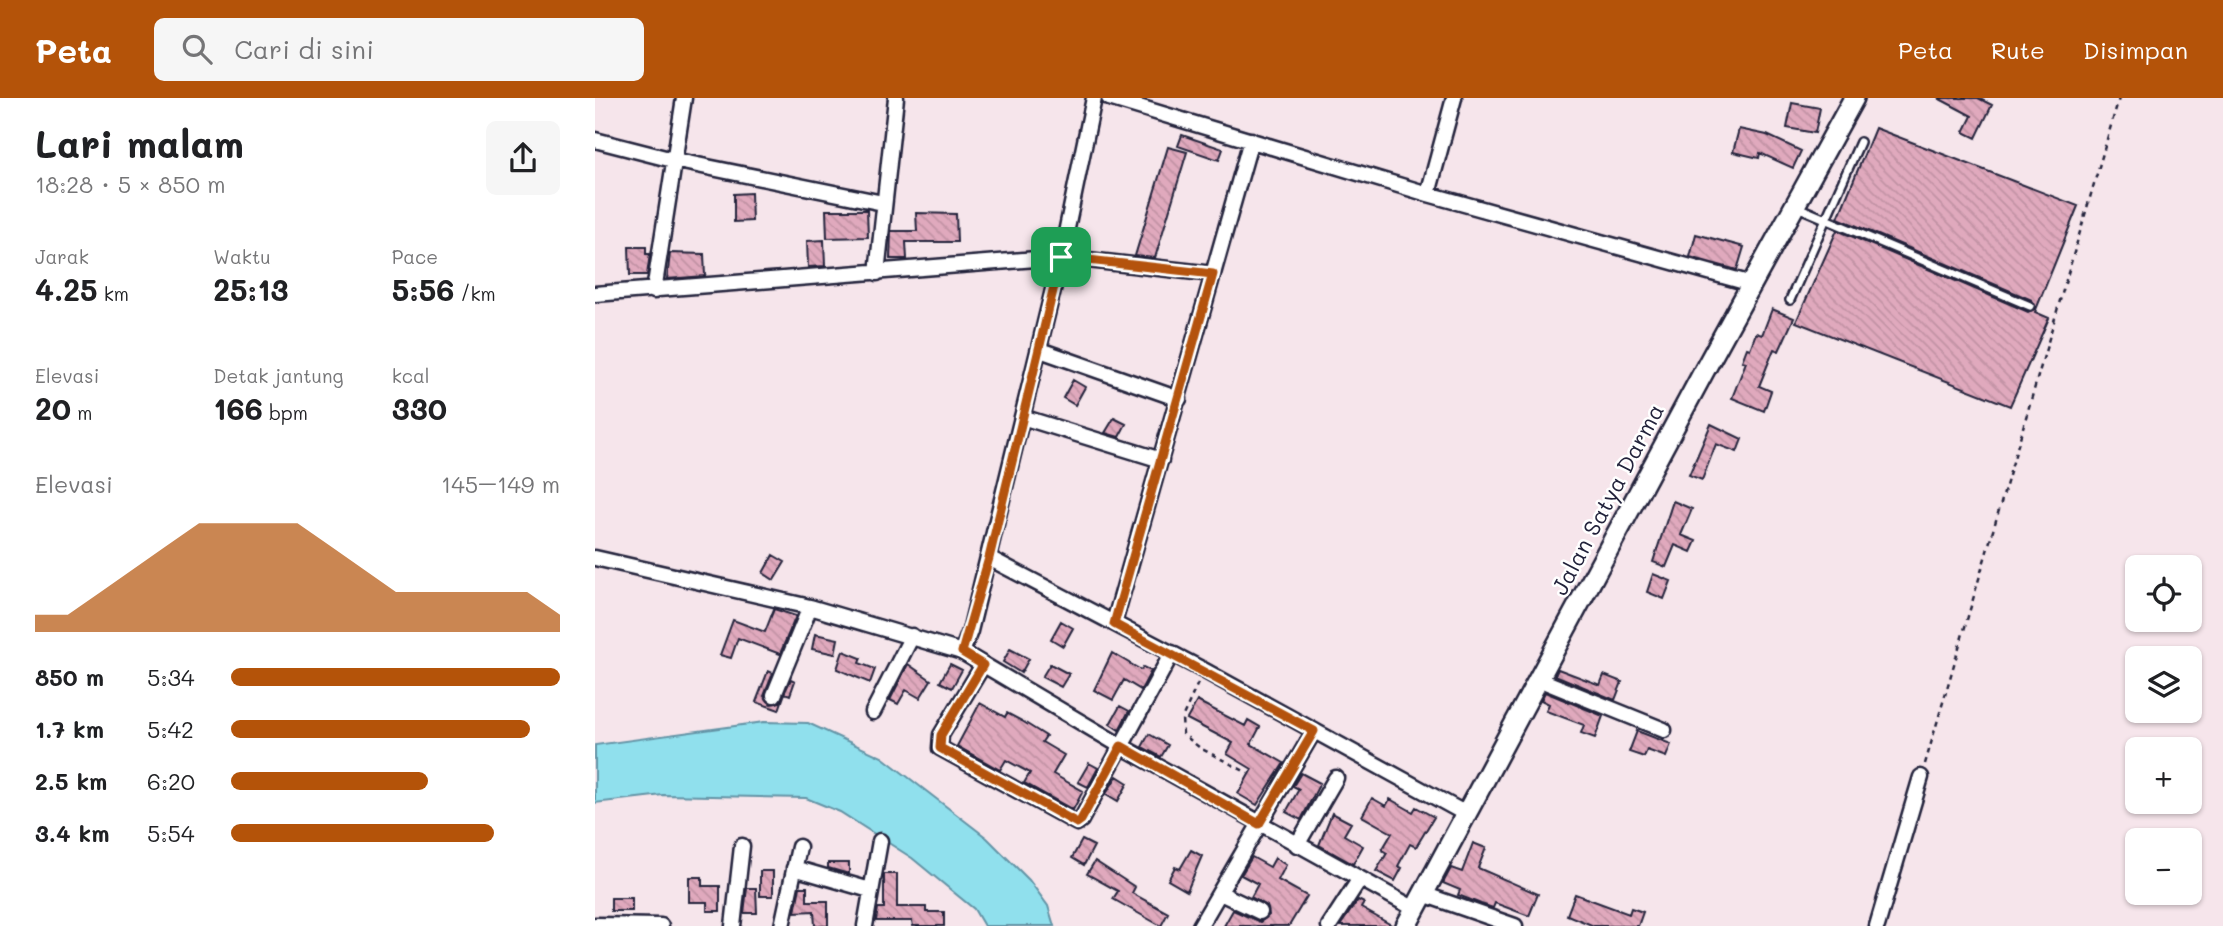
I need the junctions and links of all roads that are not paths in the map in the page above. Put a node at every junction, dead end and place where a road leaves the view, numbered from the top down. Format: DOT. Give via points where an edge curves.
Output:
graph roads {
  1 [pos="684,98"];
  2 [pos="896,98"];
  3 [pos="1094,98"];
  4 [pos="1109,98"];
  5 [pos="1454,98"];
  6 [pos="1854,98"];
  7 [pos="595,140"];
  8 [pos="1251,140"];
  9 [pos="1860,142"];
  10 [pos="673,160"];
  11 [pos="1428,194"];
  12 [pos="883,203"];
  13 [pos="1795,206"];
  14 [pos="1823,220"];
  15 [pos="1061,257"];
  16 [pos="877,273"];
  17 [pos="1213,274"];
  18 [pos="1752,284"];
  19 [pos="655,291"];
  20 [pos="595,294"];
  21 [pos="1790,300"];
  22 [pos="2030,306"];
  23 [pos="1039,350"];
  24 [pos="1179,399"];
  25 [pos="1022,417"];
  26 [pos="1161,460"];
  27 [pos="595,558"];
  28 [pos="989,558"];
  29 [pos="810,607"];
  30 [pos="1114,624"];
  31 [pos="912,636"];
  32 [pos="962,652"];
  33 [pos="1172,653"];
  34 [pos="983,665"];
  35 [pos="1538,679"];
  36 [pos="775,695"];
  37 [pos="873,712"];
  38 [pos="1664,730"];
  39 [pos="1314,731"];
  40 [pos="1121,746"];
  41 [pos="1921,777"];
  42 [pos="1336,778"];
  43 [pos="1466,814"];
  44 [pos="1259,824"];
  45 [pos="880,841"];
  46 [pos="1297,845"];
  47 [pos="742,846"];
  48 [pos="799,847"];
  49 [pos="794,868"];
  50 [pos="1359,880"];
  51 [pos="870,890"];
  52 [pos="1220,892"];
  53 [pos="1415,910"];
  54 [pos="1260,912"];
  55 [pos="595,925"];
  56 [pos="661,926"];
  57 [pos="733,926"];
  58 [pos="782,926"];
  59 [pos="865,926"];
  60 [pos="1200,926"];
  61 [pos="1329,926"];
  62 [pos="1515,926"];
  63 [pos="1877,926"];
  1 -- 10 [label="street"];
  2 -- 12 [label="street"];
  3 -- 15 [label="street"];
  4 -- 8 [label="street"];
  5 -- 11 [label="street"];
  6 -- 13 [label="main road, Jalan Satya Darma"];
  7 -- 10 [label="street"];
  8 -- 11 [label="street"];
  8 -- 17 [label="street"];
  9 -- 14 [label="lane"];
  10 -- 12 [label="street"];
  10 -- 19 [label="street"];
  11 -- 18 [label="street"];
  12 -- 16 [label="street"];
  13 -- 14 [label="lane"];
  13 -- 18 [label="main road, Jalan Satya Darma"];
  14 -- 21 [label="lane"];
  14 -- 22 [label="lane"];
  15 -- 16 [label="street"];
  15 -- 17 [label="street"];
  15 -- 23 [label="street"];
  16 -- 19 [label="street"];
  17 -- 24 [label="street"];
  18 -- 35 [label="main road, Jalan Satya Darma"];
  19 -- 20 [label="street"];
  23 -- 24 [label="street"];
  23 -- 25 [label="street"];
  24 -- 26 [label="street"];
  25 -- 26 [label="street"];
  25 -- 28 [label="street"];
  26 -- 30 [label="street"];
  27 -- 29 [label="street"];
  28 -- 30 [label="street"];
  28 -- 32 [label="street"];
  29 -- 31 [label="street"];
  29 -- 36 [label="street"];
  30 -- 33 [label="street"];
  31 -- 32 [label="street"];
  31 -- 37 [label="street"];
  32 -- 34 [label="street"];
  33 -- 39 [label="street"];
  33 -- 40 [label="street"];
  34 -- 40 [label="street"];
  34 -- 40 [label="street" via="941,735 940,748 1077,823"];
  35 -- 38 [label="street"];
  35 -- 43 [label="main road, Jalan Satya Darma"];
  39 -- 43 [label="street"];
  39 -- 44 [label="street"];
  40 -- 44 [label="street"];
  41 -- 63 [label="street"];
  42 -- 46 [label="street"];
  43 -- 53 [label="main road, Jalan Satya Darma"];
  44 -- 46 [label="street"];
  44 -- 52 [label="street"];
  45 -- 51 [label="street"];
  46 -- 50 [label="street"];
  47 -- 57 [label="street"];
  48 -- 49 [label="street"];
  49 -- 51 [label="street"];
  49 -- 58 [label="street"];
  50 -- 53 [label="street"];
  50 -- 61 [label="street"];
  51 -- 59 [label="street"];
  52 -- 54 [label="street"];
  52 -- 60 [label="street"];
  53 -- 62 [label="street"];
  55 -- 56 [label="street"];
}
